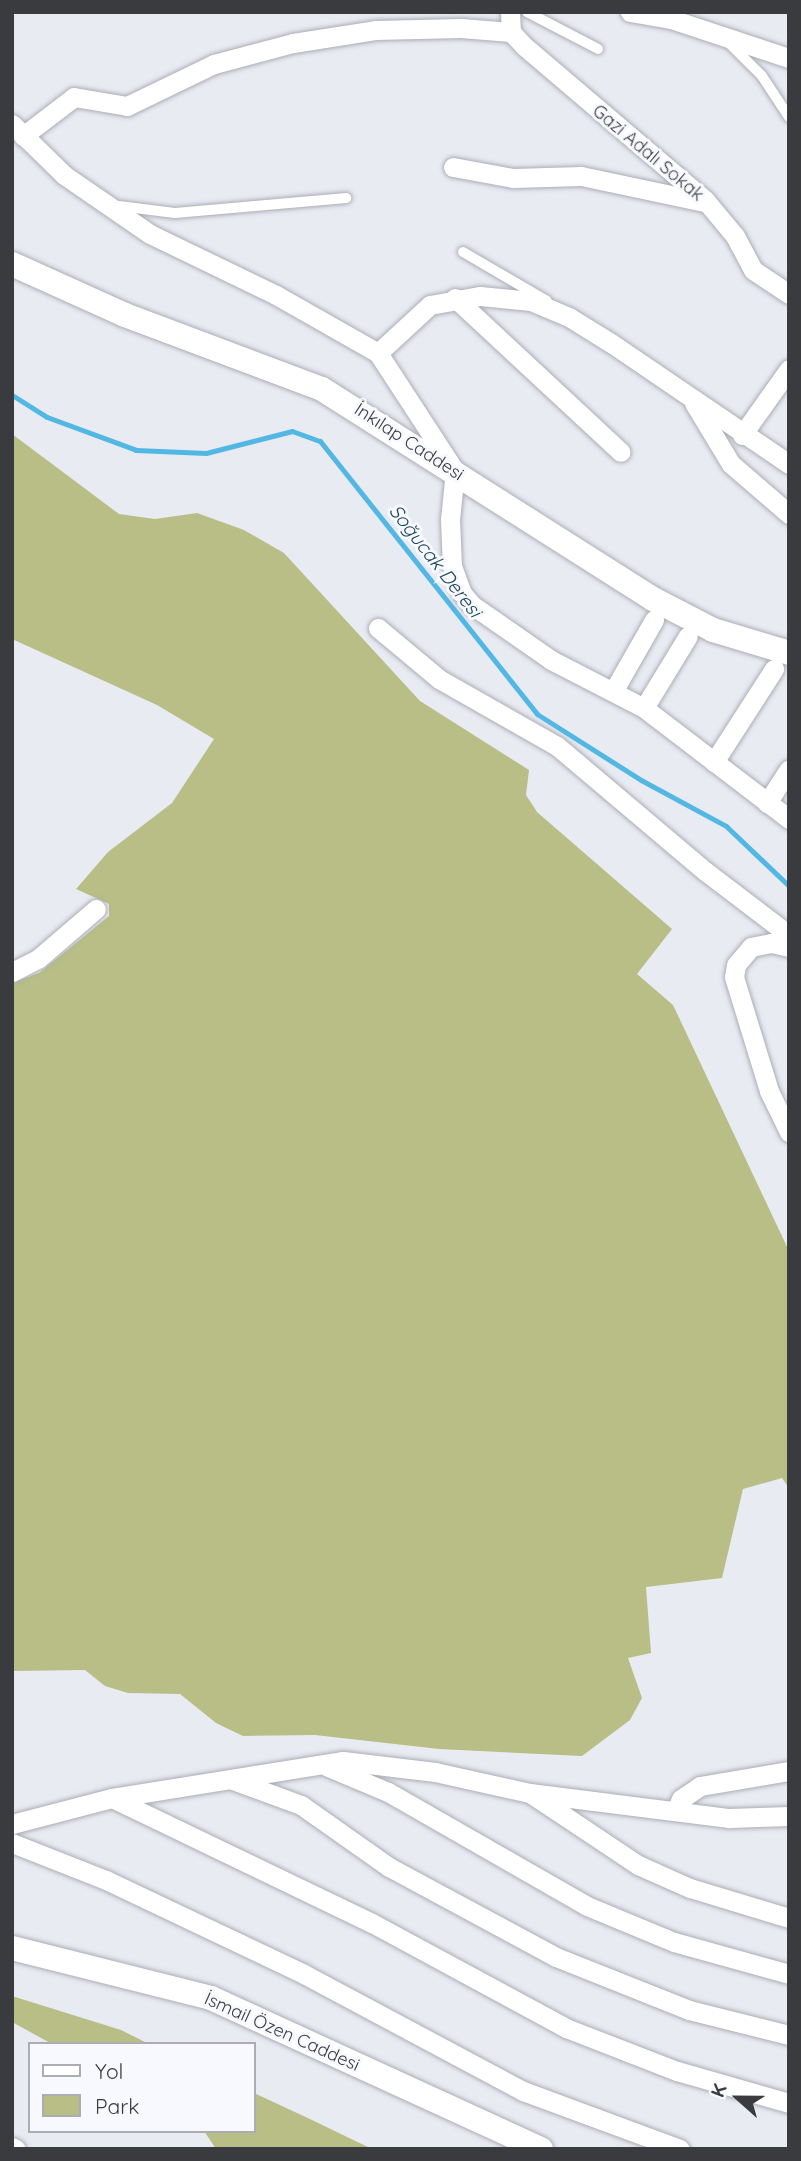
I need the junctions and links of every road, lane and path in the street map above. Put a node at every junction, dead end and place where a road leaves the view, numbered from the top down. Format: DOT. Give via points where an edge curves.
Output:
graph roads {
  1 [pos="510,12"];
  2 [pos="527,12"];
  3 [pos="630,12"];
  4 [pos="511,33"];
  5 [pos="719,35"];
  6 [pos="598,49"];
  7 [pos="789,58"];
  8 [pos="789,117"];
  9 [pos="18,130"];
  10 [pos="453,167"];
  11 [pos="346,198"];
  12 [pos="99,200"];
  13 [pos="708,203"];
  14 [pos="463,252"];
  15 [pos="12,264"];
  16 [pos="789,294"];
  17 [pos="456,299"];
  18 [pos="556,311"];
  19 [pos="378,353"];
  20 [pos="789,369"];
  21 [pos="692,399"];
  22 [pos="742,435"];
  23 [pos="621,452"];
  24 [pos="789,464"];
  25 [pos="455,471"];
  26 [pos="789,514"];
  27 [pos="654,620"];
  28 [pos="378,628"];
  29 [pos="688,636"];
  30 [pos="781,661"];
  31 [pos="614,690"];
  32 [pos="644,708"];
  33 [pos="714,762"];
  34 [pos="789,769"];
  35 [pos="767,803"];
  36 [pos="789,819"];
  37 [pos="96,909"];
  38 [pos="789,935"];
  39 [pos="789,947"];
  40 [pos="12,972"];
  41 [pos="789,1132"];
  42 [pos="322,1764"];
  43 [pos="789,1771"];
  44 [pos="226,1777"];
  45 [pos="530,1793"];
  46 [pos="112,1798"];
  47 [pos="676,1810"];
  48 [pos="789,1816"];
  49 [pos="12,1824"];
  50 [pos="12,1843"];
  51 [pos="789,1918"];
  52 [pos="12,1948"];
  53 [pos="789,1974"];
  54 [pos="789,2035"];
  55 [pos="789,2103"];
  56 [pos="541,2149"];
  57 [pos="680,2149"];
  1 -- 4 [label="street"];
  2 -- 6 [label="lane"];
  3 -- 5 [label="street"];
  4 -- 9 [label="street" via="461,28 375,30 293,43 214,64 127,106 74,97"];
  4 -- 13 [label="street, Gazi Adalı Sokak"];
  5 -- 7 [label="street"];
  5 -- 8 [label="lane" via="762,76"];
  9 -- 12 [label="street"];
  10 -- 13 [label="street" via="513,178 581,176"];
  11 -- 12 [label="lane" via="160,213"];
  12 -- 19 [label="street" via="150,234 276,295"];
  13 -- 16 [label="street, Gazi Adalı Sokak" via="735,236 753,270"];
  14 -- 18 [label="lane" via="529,287"];
  15 -- 25 [label="street, İnkılap Caddesi" via="125,315 322,389"];
  17 -- 18 [label="street" via="510,298"];
  17 -- 19 [label="street" via="417,312"];
  17 -- 23 [label="street"];
  18 -- 21 [label="street"];
  19 -- 25 [label="street"];
  20 -- 22 [label="street"];
  21 -- 22 [label="street"];
  21 -- 26 [label="street" via="731,464"];
  22 -- 24 [label="street"];
  25 -- 30 [label="street, İnkılap Caddesi" via="685,617"];
  25 -- 31 [label="street" via="450,539 452,566 462,593 518,640"];
  27 -- 31 [label="street"];
  28 -- 38 [label="street" via="439,679 558,746 705,871"];
  29 -- 32 [label="street"];
  30 -- 33 [label="street"];
  31 -- 32 [label="street"];
  32 -- 33 [label="street"];
  33 -- 35 [label="street"];
  34 -- 35 [label="street"];
  35 -- 36 [label="street"];
  37 -- 40 [label="street" via="40,958"];
  39 -- 41 [label="street" via="771,943 751,947 736,965 734,977 764,1078"];
  42 -- 44 [label="street"];
  42 -- 45 [label="street" via="392,1765"];
  42 -- 53 [label="street" via="388,1792 587,1906 674,1942"];
  43 -- 47 [label="street" via="700,1786 681,1799"];
  44 -- 46 [label="street"];
  44 -- 54 [label="street" via="301,1805 398,1872 556,1957 689,2010"];
  45 -- 47 [label="street"];
  45 -- 51 [label="street" via="638,1865 715,1897"];
  46 -- 49 [label="street"];
  46 -- 55 [label="street" via="372,1923 566,2028 677,2071"];
  47 -- 48 [label="street" via="729,1818"];
  50 -- 57 [label="street" via="94,1874 304,1974 523,2091"];
  52 -- 56 [label="street, İsmail Özen Caddesi" via="211,1998"];
}
